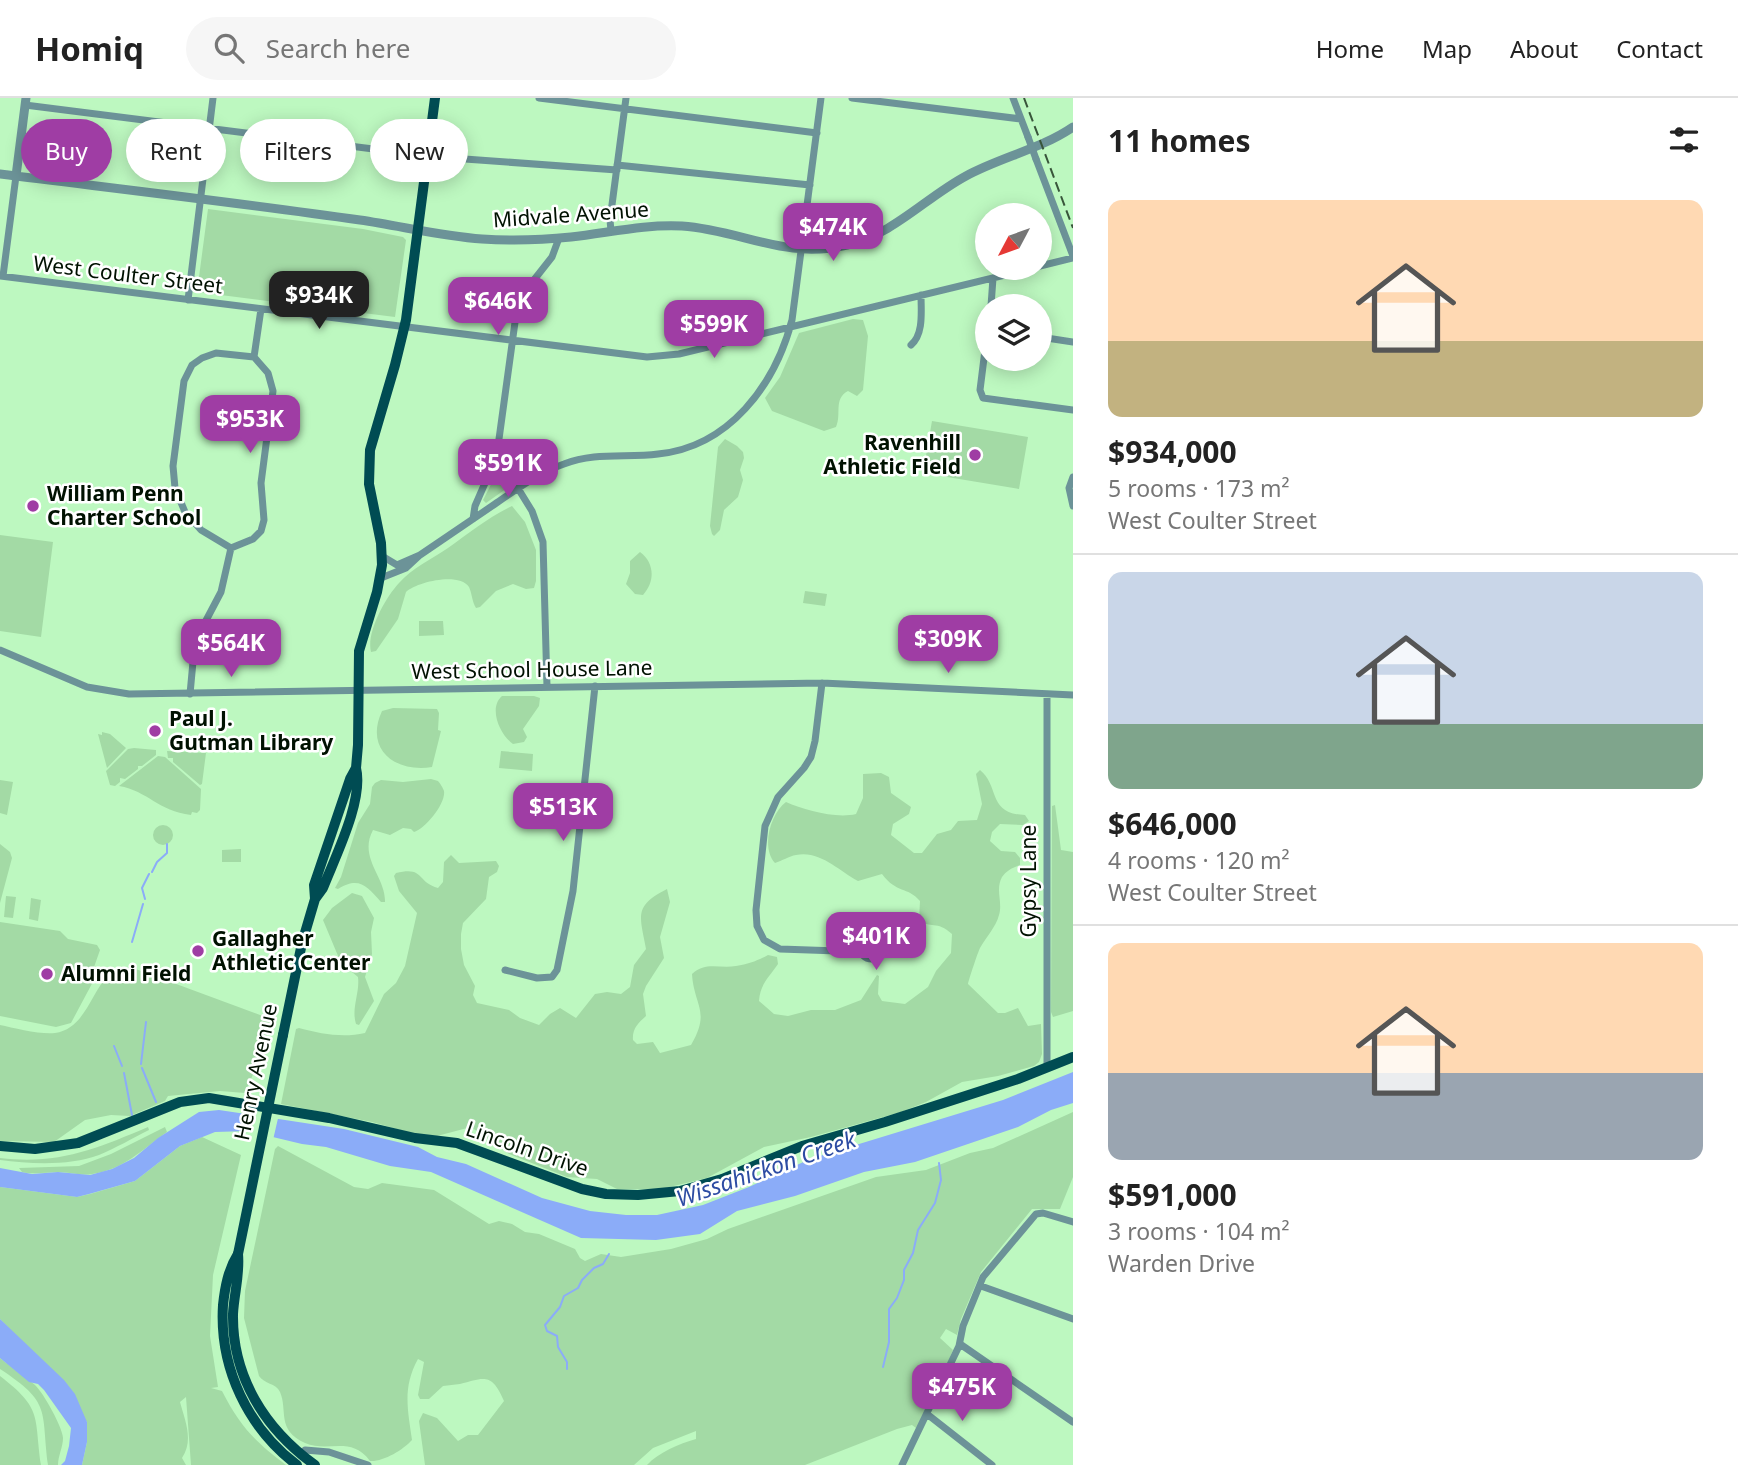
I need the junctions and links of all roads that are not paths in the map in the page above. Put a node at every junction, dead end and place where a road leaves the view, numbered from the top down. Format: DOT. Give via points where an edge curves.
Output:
graph roads {
  1 [pos="213,98"];
  2 [pos="435,98"];
  3 [pos="539,98"];
  4 [pos="626,98"];
  5 [pos="821,98"];
  6 [pos="852,98"];
  7 [pos="1013,98"];
  8 [pos="25,101"];
  9 [pos="624,109"];
  10 [pos="148,119"];
  11 [pos="210,119"];
  12 [pos="432,119"];
  13 [pos="1021,119"];
  14 [pos="1073,127"];
  15 [pos="226,130"];
  16 [pos="817,133"];
  17 [pos="370,149"];
  18 [pos="468,158"];
  19 [pos="617,167"];
  20 [pos="0,174"];
  21 [pos="16,176"];
  22 [pos="202,182"];
  23 [pos="425,182"];
  24 [pos="810,186"];
  25 [pos="200,200"];
  26 [pos="418,231"];
  27 [pos="611,231"];
  28 [pos="559,238"];
  29 [pos="802,251"];
  30 [pos="1073,257"];
  31 [pos="1052,263"];
  32 [pos="1,276"];
  33 [pos="985,280"];
  34 [pos="921,295"];
  35 [pos="188,300"];
  36 [pos="261,309"];
  37 [pos="790,326"];
  38 [pos="404,327"];
  39 [pos="1052,339"];
  40 [pos="512,341"];
  41 [pos="1073,342"];
  42 [pos="911,345"];
  43 [pos="254,357"];
  44 [pos="982,371"];
  45 [pos="1073,410"];
  46 [pos="499,450"];
  47 [pos="1073,477"];
  48 [pos="518,489"];
  49 [pos="1073,506"];
  50 [pos="473,519"];
  51 [pos="231,548"];
  52 [pos="421,555"];
  53 [pos="382,556"];
  54 [pos="380,578"];
  55 [pos="0,650"];
  56 [pos="822,683"];
  57 [pos="595,686"];
  58 [pos="547,687"];
  59 [pos="358,691"];
  60 [pos="190,694"];
  61 [pos="1047,694"];
  62 [pos="1073,695"];
  63 [pos="860,948"];
  64 [pos="505,970"];
  65 [pos="1073,1056"];
  66 [pos="1073,1064"];
  67 [pos="1047,1068"];
  68 [pos="0,1146"];
  69 [pos="0,1153"];
  70 [pos="1073,1222"];
  71 [pos="981,1286"];
  72 [pos="1073,1319"];
  73 [pos="960,1344"];
  74 [pos="927,1414"];
  75 [pos="1073,1422"];
  76 [pos="299,1460"];
  77 [pos="315,1465"];
  78 [pos="368,1465"];
  79 [pos="902,1465"];
  80 [pos="992,1465"];
  1 -- 11 [label="street"];
  2 -- 12 [label="main road, Henry Avenue"];
  3 -- 9 [label="street"];
  4 -- 9 [label="street"];
  5 -- 16 [label="street"];
  6 -- 13 [label="street"];
  7 -- 13 [label="street"];
  8 -- 10 [label="street"];
  8 -- 21 [label="street"];
  9 -- 16 [label="street"];
  9 -- 19 [label="street"];
  13 -- 30 [label="street, bridge"];
  14 -- 29 [label="street, Midvale Avenue" via="970,174 876,235 836,248"];
  15 -- 17 [label="street"];
  16 -- 24 [label="street"];
  18 -- 19 [label="street"];
  19 -- 24 [label="street"];
  19 -- 27 [label="street"];
  20 -- 21 [label="street, Midvale Avenue"];
  21 -- 25 [label="street, Midvale Avenue"];
  21 -- 32 [label="street"];
  22 -- 25 [label="street"];
  23 -- 26 [label="main road, Henry Avenue"];
  24 -- 29 [label="street"];
  25 -- 26 [label="street, Midvale Avenue"];
  25 -- 35 [label="street"];
  26 -- 28 [label="street, Midvale Avenue" via="483,239"];
  26 -- 38 [label="main road, Henry Avenue"];
  27 -- 28 [label="street, Midvale Avenue"];
  27 -- 29 [label="street, Midvale Avenue" via="697,228"];
  28 -- 40 [label="street" via="554,254 522,298"];
  29 -- 37 [label="street"];
  30 -- 31 [label="street"];
  32 -- 35 [label="street, West Coulter Street"];
  33 -- 34 [label="street, West Coulter Street"];
  34 -- 37 [label="street, West Coulter Street"];
  34 -- 42 [label="street" via="919,333"];
  35 -- 36 [label="street, West Coulter Street"];
  36 -- 38 [label="street, West Coulter Street"];
  36 -- 43 [label="street"];
  37 -- 40 [label="street, West Coulter Street" via="661,357"];
  37 -- 48 [label="street" via="762,388 737,418 714,436 669,453 574,460 547,470"];
  38 -- 40 [label="street, West Coulter Street"];
  38 -- 53 [label="main road, Henry Avenue" via="369,459 370,495"];
  39 -- 41 [label="street"];
  40 -- 46 [label="street"];
  43 -- 51 [label="street" via="272,385 261,483 264,520 253,540"];
  43 -- 51 [label="street" via="216,353 192,365 184,381 173,466 175,488 185,512 201,530"];
  44 -- 45 [label="street" via="980,390 986,400"];
  46 -- 48 [label="street"];
  46 -- 50 [label="street"];
  47 -- 49 [label="street" via="1069,485"];
  48 -- 50 [label="street"];
  48 -- 58 [label="street" via="537,520 544,549"];
  50 -- 52 [label="street"];
  51 -- 60 [label="street" via="220,592 194,650"];
  52 -- 53 [label="street" via="397,565"];
  52 -- 54 [label="street" via="407,568"];
  53 -- 54 [label="main road, Henry Avenue"];
  54 -- 59 [label="main road, Henry Avenue" via="360,643"];
  55 -- 60 [label="street, West School House Lane" via="97,690"];
  56 -- 57 [label="street, West School House Lane"];
  56 -- 61 [label="street, West School House Lane"];
  56 -- 63 [label="street" via="811,757 778,797 765,826 757,926 764,940 780,949"];
  57 -- 58 [label="street, West School House Lane"];
  57 -- 64 [label="street" via="572,898 557,971 542,978"];
  58 -- 59 [label="street, West School House Lane"];
  59 -- 60 [label="street, West School House Lane"];
  59 -- 76 [label="main road, Henry Avenue, bridge" via="359,780 302,943 238,1254 230,1266 223,1304 224,1338 240,1396 276,1446"];
  61 -- 62 [label="street, West School House Lane"];
  61 -- 67 [label="street, Gypsy Lane"];
  65 -- 67 [label="main road, Lincoln Drive"];
  66 -- 69 [label="main road, Lincoln Drive" via="1023,1085 804,1153 714,1189 640,1202 586,1198 454,1149 323,1121 208,1104 182,1108 68,1152 35,1156"];
  67 -- 68 [label="main road, Lincoln Drive" via="802,1146 702,1185 638,1195 582,1189 457,1143 209,1098 180,1102 78,1143 35,1149"];
  70 -- 71 [label="street" via="1038,1213 1032,1217 986,1272"];
  71 -- 72 [label="street"];
  71 -- 73 [label="street"];
  73 -- 74 [label="street"];
  73 -- 75 [label="street"];
  74 -- 79 [label="street"];
  74 -- 80 [label="street"];
  76 -- 77 [label="main road, Henry Avenue"];
  76 -- 78 [label="street" via="305,1450 315,1449"];
}
